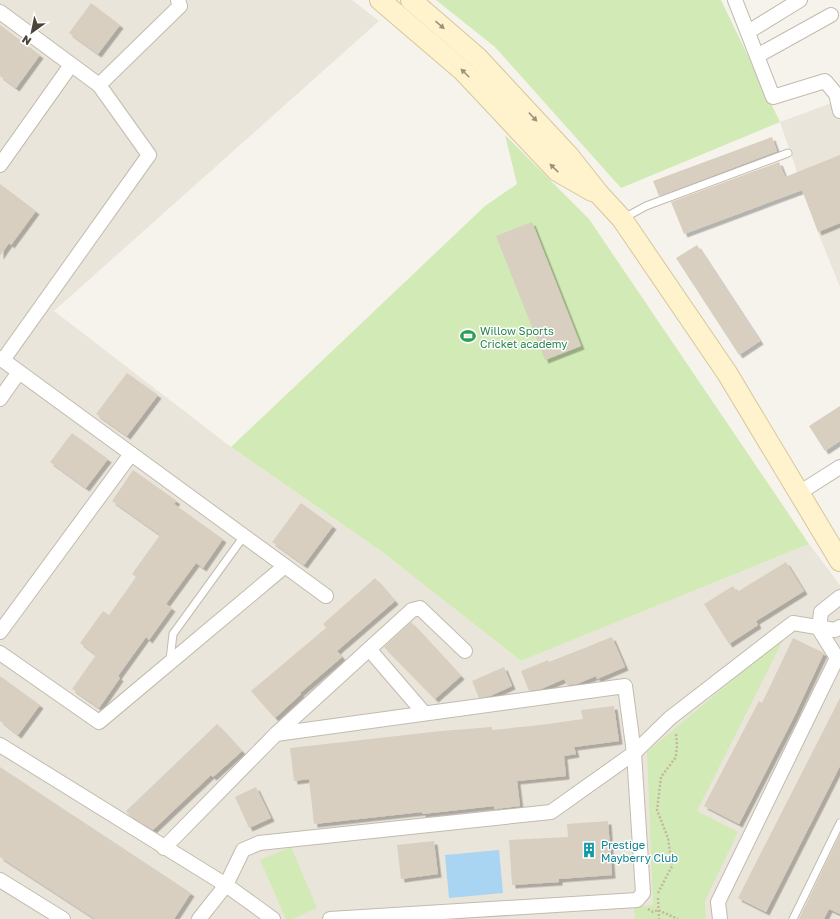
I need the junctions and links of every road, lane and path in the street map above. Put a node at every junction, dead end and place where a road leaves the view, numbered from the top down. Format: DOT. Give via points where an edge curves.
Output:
graph roads {
  1 [pos="178,0"];
  2 [pos="380,0"];
  3 [pos="411,0"];
  4 [pos="735,0"];
  5 [pos="800,0"];
  6 [pos="0,12"];
  7 [pos="831,15"];
  8 [pos="748,32"];
  9 [pos="757,56"];
  10 [pos="71,65"];
  11 [pos="99,85"];
  12 [pos="840,111"];
  13 [pos="788,153"];
  14 [pos="0,165"];
  15 [pos="599,194"];
  16 [pos="622,219"];
  17 [pos="1,359"];
  18 [pos="19,372"];
  19 [pos="0,399"];
  20 [pos="131,454"];
  21 [pos="840,467"];
  22 [pos="799,493"];
  23 [pos="244,536"];
  24 [pos="839,558"];
  25 [pos="285,566"];
  26 [pos="326,596"];
  27 [pos="840,597"];
  28 [pos="840,627"];
  29 [pos="819,629"];
  30 [pos="0,632"];
  31 [pos="369,649"];
  32 [pos="465,651"];
  33 [pos="0,653"];
  34 [pos="170,663"];
  35 [pos="424,713"];
  36 [pos="670,718"];
  37 [pos="276,734"];
  38 [pos="0,744"];
  39 [pos="634,753"];
  40 [pos="840,823"];
  41 [pos="164,848"];
  42 [pos="0,880"];
  43 [pos="226,885"];
  44 [pos="637,900"];
  45 [pos="658,910"];
  46 [pos="63,919"];
  47 [pos="199,919"];
  48 [pos="273,919"];
  49 [pos="330,919"];
  50 [pos="659,919"];
  51 [pos="678,919"];
  52 [pos="720,919"];
  53 [pos="793,919"];
  1 -- 11 [label="street" via="180,6"];
  15 -- 2 [label="street, one-way" via="556,172 463,71"];
  3 -- 15 [label="street, one-way" via="477,57 569,156"];
  4 -- 8 [label="street"];
  5 -- 8 [label="street"];
  6 -- 10 [label="street"];
  7 -- 9 [label="street"];
  8 -- 9 [label="street"];
  9 -- 12 [label="street" via="772,97 825,81 836,94"];
  10 -- 11 [label="street"];
  10 -- 14 [label="street"];
  11 -- 17 [label="street" via="149,155"];
  13 -- 16 [label="lane" via="646,206"];
  15 -- 16 [label="street"];
  16 -- 22 [label="street" via="727,373"];
  17 -- 18 [label="street"];
  18 -- 19 [label="street"];
  18 -- 20 [label="street"];
  20 -- 23 [label="street"];
  20 -- 30 [label="street"];
  21 -- 22 [label="street"];
  22 -- 24 [label="street"];
  23 -- 25 [label="street"];
  23 -- 34 [label="lane" via="173,634"];
  25 -- 26 [label="street"];
  25 -- 34 [label="street"];
  27 -- 29 [label="street" via="821,612"];
  28 -- 29 [label="street" via="835,630"];
  29 -- 36 [label="street" via="792,623"];
  29 -- 52 [label="street" via="837,658 718,902"];
  31 -- 32 [label="street" via="420,608"];
  31 -- 35 [label="street"];
  31 -- 37 [label="street"];
  33 -- 34 [label="street" via="99,722"];
  35 -- 37 [label="street"];
  35 -- 39 [label="street" via="625,686"];
  36 -- 39 [label="street"];
  36 -- 45 [label="path" via="676,733 676,757 661,777 657,810 668,838 672,866 658,894"];
  37 -- 41 [label="street"];
  38 -- 41 [label="street"];
  39 -- 43 [label="street" via="551,812 259,843 243,850"];
  39 -- 44 [label="street" via="643,893"];
  40 -- 53 [label="lane"];
  41 -- 43 [label="street"];
  42 -- 46 [label="street"];
  43 -- 47 [label="street"];
  43 -- 48 [label="street"];
  44 -- 45 [label="path" via="653,912"];
  44 -- 49 [label="street"];
  45 -- 50 [label="path"];
  45 -- 51 [label="path"];
}
